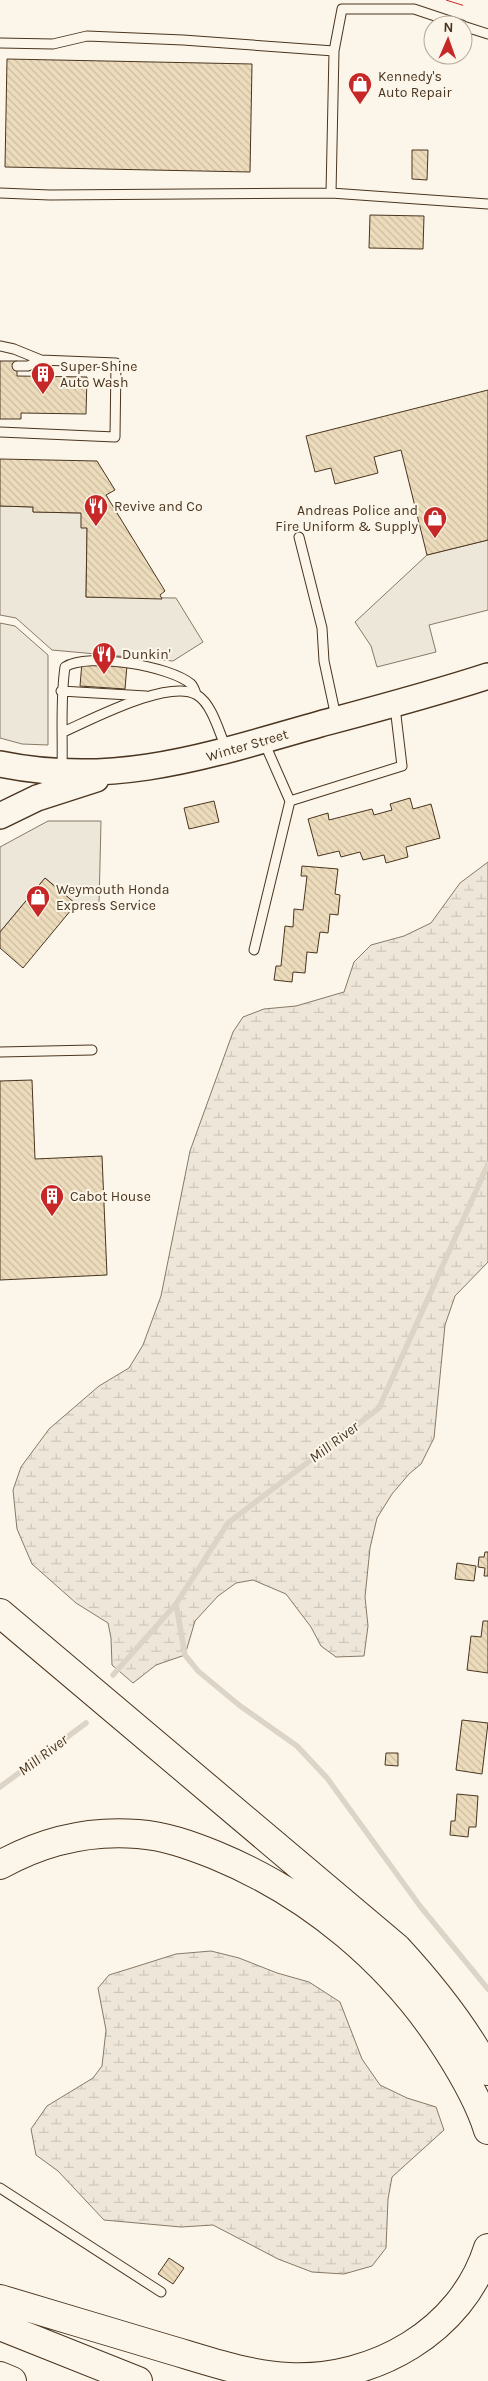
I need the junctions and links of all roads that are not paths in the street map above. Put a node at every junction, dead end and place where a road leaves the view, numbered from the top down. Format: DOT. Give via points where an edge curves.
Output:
graph roads {
  1 [pos="432,15"];
  2 [pos="473,29"];
  3 [pos="488,34"];
  4 [pos="0,43"];
  5 [pos="334,50"];
  6 [pos="0,193"];
  7 [pos="331,193"];
  8 [pos="488,204"];
  9 [pos="0,346"];
  10 [pos="41,360"];
  11 [pos="17,366"];
  12 [pos="0,432"];
  13 [pos="299,537"];
  14 [pos="488,676"];
  15 [pos="61,691"];
  16 [pos="196,694"];
  17 [pos="147,696"];
  18 [pos="394,703"];
  19 [pos="336,720"];
  20 [pos="63,732"];
  21 [pos="264,740"];
  22 [pos="227,750"];
  23 [pos="0,764"];
  24 [pos="62,772"];
  25 [pos="110,773"];
  26 [pos="290,801"];
  27 [pos="0,816"];
  28 [pos="254,950"];
  29 [pos="92,1050"];
  30 [pos="0,1052"];
  31 [pos="0,1613"];
  32 [pos="11,1626"];
  33 [pos="0,1865"];
  34 [pos="488,2071"];
  35 [pos="488,2130"];
  36 [pos="0,2188"];
  37 [pos="488,2248"];
  38 [pos="161,2292"];
  39 [pos="0,2299"];
  40 [pos="0,2326"];
  41 [pos="0,2376"];
  42 [pos="12,2381"];
  43 [pos="138,2381"];
  1 -- 5 [label="lane" via="414,9 342,9"];
  2 -- 3 [label="lane"];
  4 -- 5 [label="lane" via="53,44 87,36"];
  5 -- 7 [label="lane"];
  6 -- 7 [label="lane"];
  7 -- 8 [label="lane"];
  9 -- 10 [label="lane"];
  10 -- 11 [label="lane" via="28,366"];
  10 -- 12 [label="lane" via="116,363 115,437"];
  13 -- 19 [label="lane" via="322,628 324,661"];
  14 -- 18 [label="main road, Winter Street"];
  15 -- 16 [label="lane" via="64,667 85,660 123,663 170,673 192,685"];
  15 -- 17 [label="lane"];
  15 -- 20 [label="lane"];
  16 -- 17 [label="lane" via="180,691"];
  16 -- 22 [label="lane" via="206,704"];
  17 -- 20 [label="lane"];
  18 -- 19 [label="main road, Winter Street"];
  18 -- 26 [label="lane" via="402,766"];
  19 -- 21 [label="main road, Winter Street"];
  20 -- 24 [label="lane"];
  21 -- 22 [label="main road, Winter Street"];
  21 -- 26 [label="lane"];
  22 -- 25 [label="main road, Winter Street" via="191,760"];
  23 -- 24 [label="main road, Winter Street"];
  24 -- 25 [label="main road, Winter Street"];
  25 -- 27 [label="main road" via="83,785 37,798"];
  26 -- 28 [label="lane"];
  29 -- 30 [label="lane"];
  31 -- 32 [label="highway"];
  32 -- 34 [label="highway" via="397,1948 447,2007"];
  33 -- 35 [label="highway" via="57,1840 88,1834 122,1833 157,1837 191,1846 268,1881 326,1918 392,1977 431,2025 456,2063"];
  36 -- 38 [label="lane"];
  37 -- 39 [label="highway" via="464,2295 444,2320 422,2339 363,2367 310,2377 272,2376 238,2370"];
  40 -- 43 [label="highway"];
  41 -- 42 [label="highway"];
}
